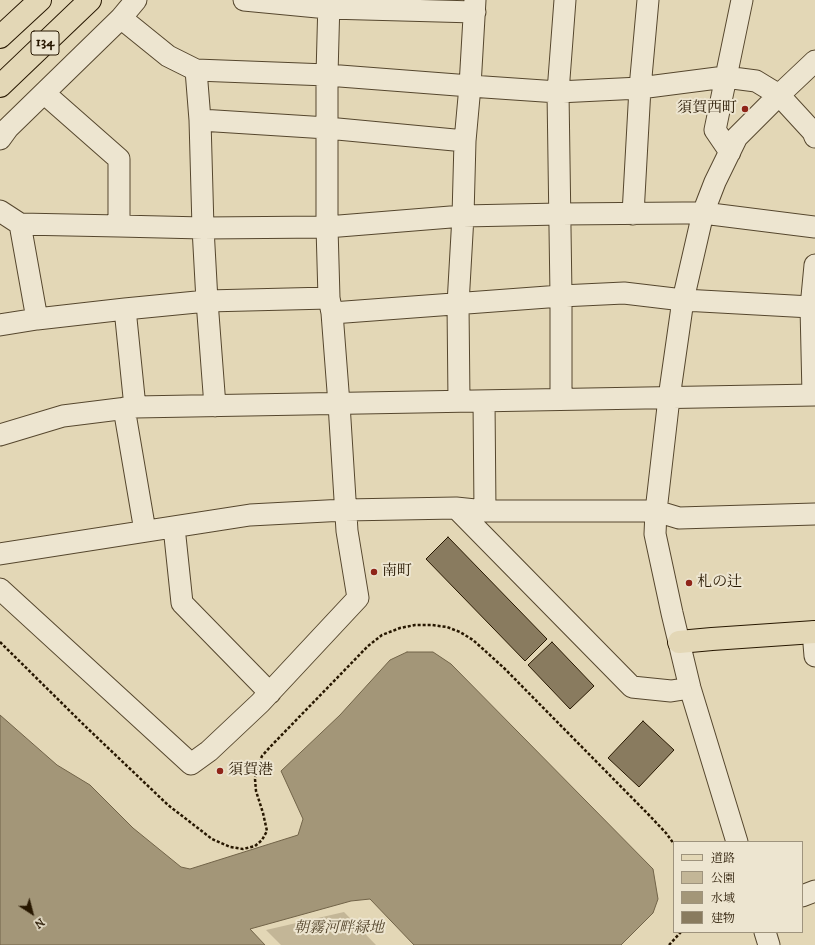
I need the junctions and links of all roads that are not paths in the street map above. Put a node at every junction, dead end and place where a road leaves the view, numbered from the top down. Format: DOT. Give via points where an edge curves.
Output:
graph roads {
  1 [pos="40,0"];
  2 [pos="90,0"];
  3 [pos="136,0"];
  4 [pos="244,0"];
  5 [pos="565,0"];
  6 [pos="648,0"];
  7 [pos="742,0"];
  8 [pos="329,4"];
  9 [pos="475,6"];
  10 [pos="122,18"];
  11 [pos="0,37"];
  12 [pos="815,61"];
  13 [pos="196,70"];
  14 [pos="327,75"];
  15 [pos="725,77"];
  16 [pos="0,86"];
  17 [pos="470,86"];
  18 [pos="640,88"];
  19 [pos="558,92"];
  20 [pos="44,93"];
  21 [pos="780,94"];
  22 [pos="200,120"];
  23 [pos="326,128"];
  24 [pos="815,137"];
  25 [pos="0,139"];
  26 [pos="465,141"];
  27 [pos="730,152"];
  28 [pos="0,211"];
  29 [pos="560,214"];
  30 [pos="633,214"];
  31 [pos="702,214"];
  32 [pos="463,216"];
  33 [pos="20,224"];
  34 [pos="120,226"];
  35 [pos="327,227"];
  36 [pos="815,227"];
  37 [pos="203,228"];
  38 [pos="815,265"];
  39 [pos="561,296"];
  40 [pos="683,300"];
  41 [pos="207,301"];
  42 [pos="458,304"];
  43 [pos="331,306"];
  44 [pos="810,307"];
  45 [pos="125,309"];
  46 [pos="37,319"];
  47 [pos="0,325"];
  48 [pos="814,395"];
  49 [pos="669,398"];
  50 [pos="560,399"];
  51 [pos="460,401"];
  52 [pos="484,401"];
  53 [pos="339,404"];
  54 [pos="215,406"];
  55 [pos="130,408"];
  56 [pos="1,431"];
  57 [pos="456,508"];
  58 [pos="345,510"];
  59 [pos="485,511"];
  60 [pos="656,511"];
  61 [pos="815,514"];
  62 [pos="174,527"];
  63 [pos="145,531"];
  64 [pos="0,554"];
  65 [pos="0,589"];
  66 [pos="814,632"];
  67 [pos="679,642"];
  68 [pos="815,656"];
  69 [pos="690,688"];
  70 [pos="270,693"];
  71 [pos="737,841"];
  72 [pos="815,892"];
  73 [pos="803,896"];
  74 [pos="765,933"];
  75 [pos="769,945"];
  1 -- 11 [label="main road, 134"];
  2 -- 16 [label="main road, 134"];
  3 -- 10 [label="street"];
  4 -- 8 [label="street"];
  5 -- 19 [label="street"];
  6 -- 18 [label="street"];
  7 -- 15 [label="street"];
  8 -- 9 [label="street"];
  8 -- 14 [label="street"];
  9 -- 17 [label="street"];
  10 -- 13 [label="street" via="168,56"];
  10 -- 20 [label="street"];
  12 -- 21 [label="street"];
  13 -- 14 [label="street"];
  13 -- 22 [label="street"];
  14 -- 17 [label="street"];
  14 -- 23 [label="street"];
  15 -- 18 [label="street"];
  15 -- 21 [label="street" via="756,81"];
  15 -- 27 [label="street" via="715,130"];
  17 -- 19 [label="street"];
  17 -- 26 [label="street"];
  18 -- 19 [label="street"];
  18 -- 30 [label="street"];
  19 -- 29 [label="street"];
  20 -- 25 [label="street"];
  20 -- 34 [label="street" via="119,159"];
  21 -- 24 [label="street"];
  21 -- 27 [label="street" via="737,138"];
  22 -- 23 [label="street"];
  22 -- 37 [label="street"];
  23 -- 26 [label="street"];
  23 -- 35 [label="street"];
  26 -- 32 [label="street"];
  27 -- 31 [label="street"];
  28 -- 33 [label="street"];
  29 -- 30 [label="street"];
  29 -- 32 [label="street"];
  29 -- 39 [label="street"];
  30 -- 31 [label="street"];
  31 -- 36 [label="street"];
  31 -- 40 [label="street"];
  32 -- 35 [label="street"];
  32 -- 42 [label="street"];
  33 -- 34 [label="street"];
  33 -- 46 [label="street"];
  34 -- 37 [label="street"];
  35 -- 37 [label="street"];
  35 -- 43 [label="street"];
  37 -- 41 [label="street"];
  38 -- 44 [label="street"];
  39 -- 40 [label="street" via="624,293"];
  39 -- 42 [label="street"];
  39 -- 50 [label="street"];
  40 -- 44 [label="street"];
  40 -- 49 [label="street"];
  41 -- 43 [label="street"];
  41 -- 45 [label="street"];
  41 -- 54 [label="street"];
  42 -- 43 [label="street"];
  42 -- 51 [label="street"];
  43 -- 53 [label="street"];
  44 -- 48 [label="street"];
  45 -- 46 [label="street"];
  45 -- 55 [label="street"];
  46 -- 47 [label="street"];
  48 -- 49 [label="street"];
  49 -- 50 [label="street"];
  49 -- 60 [label="street"];
  50 -- 52 [label="street"];
  51 -- 52 [label="street"];
  51 -- 53 [label="street"];
  52 -- 59 [label="street"];
  53 -- 54 [label="street"];
  53 -- 58 [label="street"];
  54 -- 55 [label="street"];
  55 -- 56 [label="street" via="63,416"];
  55 -- 63 [label="street"];
  57 -- 58 [label="street"];
  57 -- 59 [label="street"];
  57 -- 69 [label="street" via="632,687 671,691"];
  58 -- 62 [label="street" via="250,515"];
  58 -- 70 [label="street" via="358,598"];
  59 -- 60 [label="street"];
  60 -- 61 [label="street" via="679,518"];
  60 -- 67 [label="street" via="656,534"];
  62 -- 63 [label="street"];
  62 -- 70 [label="street" via="182,603"];
  63 -- 64 [label="street"];
  65 -- 70 [label="street" via="191,764 209,751"];
  66 -- 67 [label="main road"];
  66 -- 68 [label="street"];
  67 -- 69 [label="street"];
  69 -- 71 [label="street"];
  72 -- 73 [label="street"];
  74 -- 75 [label="street"];
}
